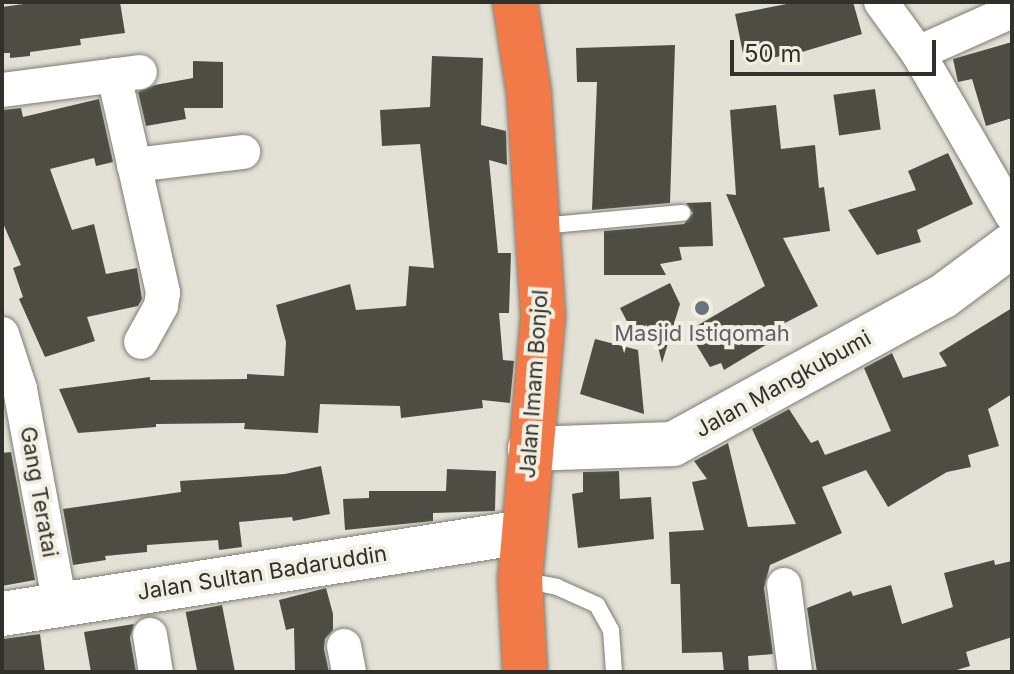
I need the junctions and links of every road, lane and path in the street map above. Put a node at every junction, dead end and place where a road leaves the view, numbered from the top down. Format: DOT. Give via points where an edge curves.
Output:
graph roads {
  1 [pos="515,2"];
  2 [pos="881,2"];
  3 [pos="1012,11"];
  4 [pos="918,53"];
  5 [pos="2,90"];
  6 [pos="243,152"];
  7 [pos="134,165"];
  8 [pos="682,213"];
  9 [pos="1012,215"];
  10 [pos="539,227"];
  11 [pos="1012,245"];
  12 [pos="2,334"];
  13 [pos="141,342"];
  14 [pos="530,449"];
  15 [pos="523,532"];
  16 [pos="520,579"];
  17 [pos="784,585"];
  18 [pos="60,605"];
  19 [pos="2,614"];
  20 [pos="150,635"];
  21 [pos="156,672"];
  22 [pos="525,672"];
  23 [pos="614,672"];
  24 [pos="795,672"];
  1 -- 10 [label="highway, Jalan Imam Bonjol" via="529,93"];
  2 -- 4 [label="street"];
  3 -- 4 [label="street"];
  4 -- 9 [label="street"];
  5 -- 7 [label="street" via="127,74"];
  6 -- 7 [label="street"];
  7 -- 13 [label="street" via="163,293"];
  8 -- 10 [label="lane"];
  10 -- 14 [label="highway, Jalan Imam Bonjol" via="543,317"];
  11 -- 14 [label="street, Jalan Mangkubumi" via="942,297 673,444"];
  12 -- 18 [label="street, Gang Teratai" via="20,389"];
  14 -- 15 [label="highway, Jalan Imam Bonjol"];
  15 -- 16 [label="highway, Jalan Imam Bonjol"];
  15 -- 18 [label="street, Jalan Sultan Badaruddin"];
  16 -- 22 [label="highway, Jalan Imam Bonjol"];
  16 -- 23 [label="lane" via="557,587 597,605 611,630"];
  17 -- 24 [label="street"];
  18 -- 19 [label="street, Jalan Sultan Badaruddin"];
  20 -- 21 [label="street"];
}
